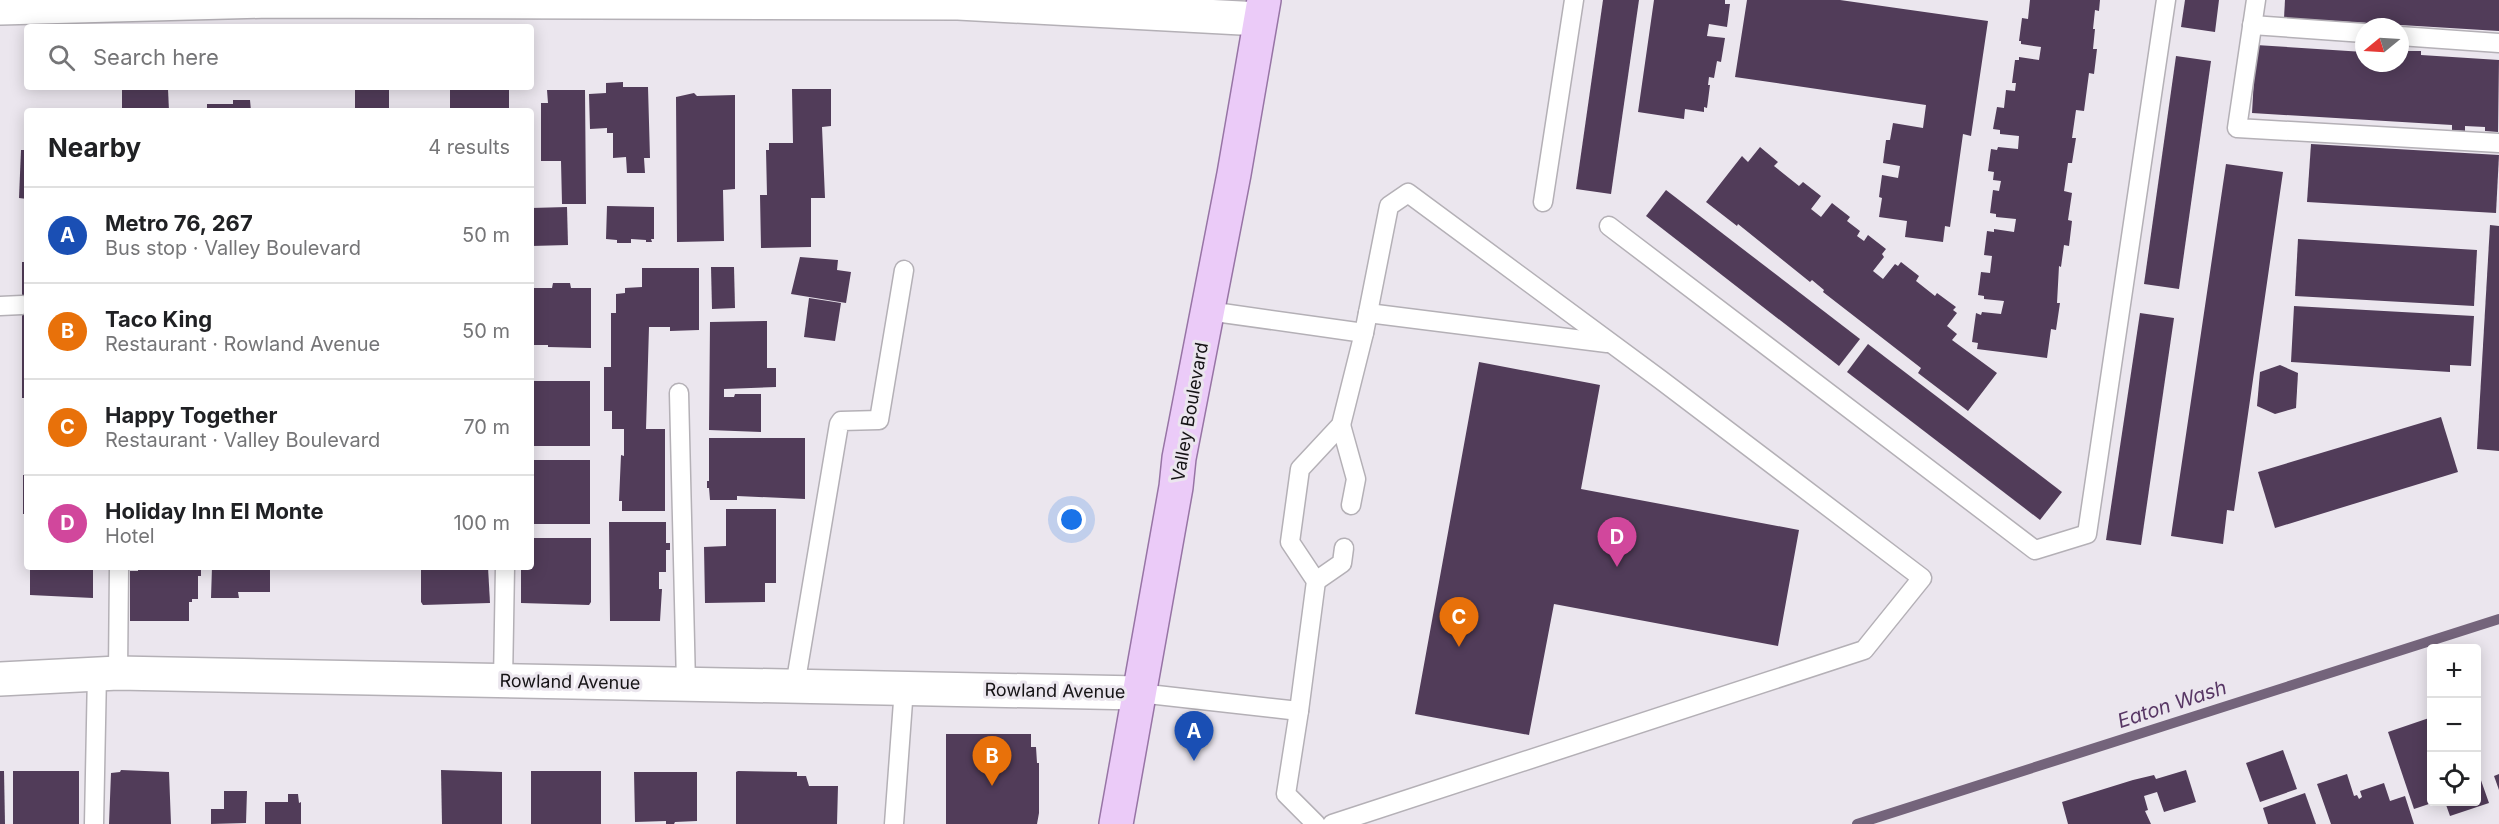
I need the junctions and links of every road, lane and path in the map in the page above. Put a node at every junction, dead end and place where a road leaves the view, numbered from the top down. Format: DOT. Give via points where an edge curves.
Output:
graph roads {
  1 [pos="335,0"];
  2 [pos="1574,0"];
  3 [pos="2166,0"];
  4 [pos="2256,0"];
  5 [pos="771,1"];
  6 [pos="907,2"];
  7 [pos="0,8"];
  8 [pos="1262,10"];
  9 [pos="2252,25"];
  10 [pos="2355,32"];
  11 [pos="2409,37"];
  12 [pos="2499,43"];
  13 [pos="2499,143"];
  14 [pos="1543,202"];
  15 [pos="1609,226"];
  16 [pos="903,270"];
  17 [pos="22,305"];
  18 [pos="0,306"];
  19 [pos="1208,311"];
  20 [pos="1368,313"];
  21 [pos="1364,333"];
  22 [pos="1611,343"];
  23 [pos="679,393"];
  24 [pos="1341,425"];
  25 [pos="1351,505"];
  26 [pos="1344,548"];
  27 [pos="119,570"];
  28 [pos="505,570"];
  29 [pos="1316,581"];
  30 [pos="108,673"];
  31 [pos="0,679"];
  32 [pos="503,681"];
  33 [pos="686,684"];
  34 [pos="795,686"];
  35 [pos="904,688"];
  36 [pos="1139,693"];
  37 [pos="1299,711"];
  38 [pos="95,823"];
  39 [pos="894,824"];
  40 [pos="1116,824"];
  41 [pos="1316,824"];
  42 [pos="1332,824"];
  1 -- 5 [label="street"];
  1 -- 7 [label="street"];
  2 -- 14 [label="lane"];
  3 -- 15 [label="lane" via="2088,534 2035,550"];
  4 -- 9 [label="lane"];
  5 -- 6 [label="street"];
  6 -- 8 [label="street"];
  8 -- 19 [label="main road, Valley Boulevard"];
  9 -- 10 [label="lane"];
  9 -- 13 [label="lane" via="2237,128"];
  11 -- 12 [label="lane"];
  16 -- 34 [label="lane" via="879,420 839,424"];
  17 -- 18 [label="lane"];
  19 -- 21 [label="lane"];
  19 -- 36 [label="main road, Valley Boulevard"];
  20 -- 21 [label="lane"];
  20 -- 22 [label="lane"];
  20 -- 22 [label="lane" via="1389,206 1408,193"];
  21 -- 24 [label="lane"];
  22 -- 42 [label="lane" via="1922,578 1864,651"];
  23 -- 33 [label="lane"];
  24 -- 25 [label="lane" via="1356,479"];
  24 -- 29 [label="lane" via="1300,469 1290,542"];
  26 -- 29 [label="lane" via="1342,563"];
  27 -- 30 [label="lane"];
  28 -- 32 [label="lane"];
  29 -- 37 [label="lane"];
  30 -- 31 [label="street, Rowland Avenue"];
  30 -- 32 [label="street, Rowland Avenue"];
  30 -- 38 [label="lane"];
  32 -- 33 [label="street, Rowland Avenue"];
  33 -- 34 [label="street, Rowland Avenue"];
  34 -- 35 [label="street, Rowland Avenue"];
  35 -- 36 [label="street, Rowland Avenue"];
  35 -- 39 [label="lane"];
  36 -- 37 [label="lane"];
  36 -- 40 [label="main road, Valley Boulevard"];
  37 -- 41 [label="lane" via="1286,794"];
}
